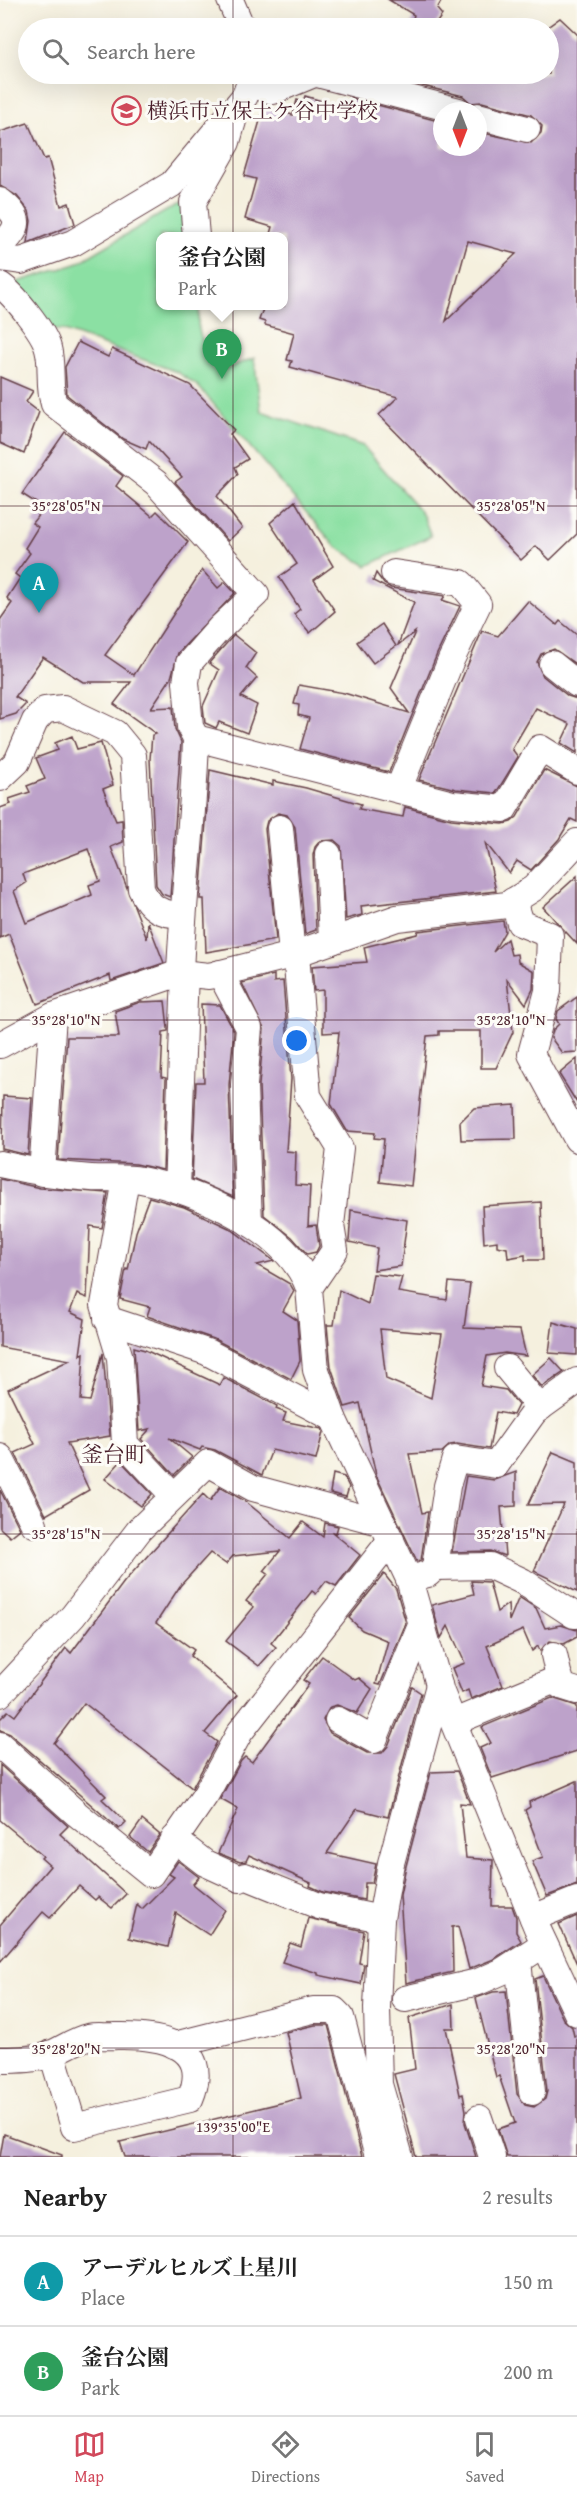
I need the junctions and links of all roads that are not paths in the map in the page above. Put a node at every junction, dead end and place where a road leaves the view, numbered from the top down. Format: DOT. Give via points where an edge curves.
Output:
graph roads {
  1 [pos="230,0"];
  2 [pos="238,18"];
  3 [pos="291,84"];
  4 [pos="355,84"];
  5 [pos="247,87"];
  6 [pos="433,104"];
  7 [pos="487,118"];
  8 [pos="527,129"];
  9 [pos="0,201"];
  10 [pos="196,232"];
  11 [pos="0,246"];
  12 [pos="0,258"];
  13 [pos="0,285"];
  14 [pos="394,573"];
  15 [pos="552,664"];
  16 [pos="577,684"];
  17 [pos="196,738"];
  18 [pos="577,771"];
  19 [pos="0,778"];
  20 [pos="399,788"];
  21 [pos="280,828"];
  22 [pos="577,842"];
  23 [pos="328,854"];
  24 [pos="513,901"];
  25 [pos="182,915"];
  26 [pos="332,941"];
  27 [pos="294,955"];
  28 [pos="182,973"];
  29 [pos="220,973"];
  30 [pos="53,1016"];
  31 [pos="0,1045"];
  32 [pos="577,1139"];
  33 [pos="0,1164"];
  34 [pos="42,1173"];
  35 [pos="126,1179"];
  36 [pos="177,1191"];
  37 [pos="249,1223"];
  38 [pos="309,1288"];
  39 [pos="107,1319"];
  40 [pos="507,1368"];
  41 [pos="577,1381"];
  42 [pos="540,1408"];
  43 [pos="333,1418"];
  44 [pos="0,1457"];
  45 [pos="173,1495"];
  46 [pos="34,1524"];
  47 [pos="387,1532"];
  48 [pos="435,1567"];
  49 [pos="409,1579"];
  50 [pos="80,1607"];
  51 [pos="577,1614"];
  52 [pos="422,1623"];
  53 [pos="564,1675"];
  54 [pos="0,1676"];
  55 [pos="439,1685"];
  56 [pos="0,1694"];
  57 [pos="338,1720"];
  58 [pos="454,1722"];
  59 [pos="0,1745"];
  60 [pos="174,1839"];
  61 [pos="577,1900"];
  62 [pos="533,1918"];
  63 [pos="381,1919"];
  64 [pos="544,1944"];
  65 [pos="518,1961"];
  66 [pos="405,1999"];
  67 [pos="577,2013"];
  68 [pos="174,2045"];
  69 [pos="0,2060"];
  70 [pos="54,2060"];
  71 [pos="0,2070"];
  72 [pos="532,2092"];
  73 [pos="479,2118"];
  74 [pos="378,2157"];
  75 [pos="400,2157"];
  76 [pos="492,2157"];
  1 -- 2 [label="street"];
  3 -- 5 [label="street" via="273,91"];
  4 -- 6 [label="street"];
  5 -- 10 [label="street" via="227,142 193,202"];
  5 -- 12 [label="street" via="172,184 73,243 21,261"];
  7 -- 8 [label="street"];
  9 -- 11 [label="street" via="14,211 17,223 13,235"];
  13 -- 17 [label="street" via="37,326 48,347 54,404 156,483 256,594 189,663 186,682 190,727"];
  14 -- 20 [label="street" via="461,583 478,604"];
  15 -- 16 [label="street"];
  17 -- 20 [label="street"];
  17 -- 25 [label="street" via="194,815"];
  18 -- 20 [label="street" via="540,748 504,809 453,804"];
  19 -- 25 [label="street" via="17,762 35,721 45,710 63,708 115,733 134,755 141,890 147,903 164,914"];
  21 -- 27 [label="street"];
  22 -- 24 [label="street" via="534,888"];
  23 -- 26 [label="street"];
  24 -- 26 [label="street" via="479,910 397,918"];
  24 -- 32 [label="street" via="520,923 550,935 548,991 531,1054"];
  25 -- 28 [label="street"];
  26 -- 27 [label="street"];
  27 -- 29 [label="street"];
  27 -- 38 [label="street" via="308,1096 340,1148 331,1225 335,1250"];
  28 -- 29 [label="street"];
  28 -- 30 [label="street"];
  28 -- 36 [label="street"];
  29 -- 37 [label="street" via="249,1028 244,1085"];
  30 -- 31 [label="street" via="26,1019"];
  30 -- 34 [label="street"];
  33 -- 34 [label="street"];
  34 -- 35 [label="street"];
  35 -- 36 [label="street"];
  35 -- 39 [label="street" via="104,1305"];
  36 -- 37 [label="street"];
  37 -- 38 [label="street" via="285,1249 305,1275"];
  38 -- 43 [label="street" via="316,1370"];
  39 -- 43 [label="street" via="207,1352"];
  39 -- 45 [label="street" via="120,1358 125,1444"];
  40 -- 42 [label="street"];
  41 -- 42 [label="street"];
  42 -- 48 [label="street" via="496,1465 455,1459"];
  43 -- 47 [label="street"];
  44 -- 46 [label="street"];
  45 -- 47 [label="street" via="208,1463 253,1488"];
  45 -- 50 [label="street" via="140,1528"];
  47 -- 49 [label="street"];
  47 -- 60 [label="street" via="240,1732 206,1794"];
  48 -- 49 [label="street" via="428,1574"];
  48 -- 51 [label="street" via="490,1566"];
  49 -- 52 [label="street"];
  50 -- 54 [label="street" via="70,1603"];
  50 -- 56 [label="street"];
  52 -- 55 [label="street"];
  52 -- 57 [label="street" via="374,1740"];
  53 -- 58 [label="street"];
  55 -- 58 [label="street"];
  55 -- 63 [label="street" via="391,1863"];
  58 -- 62 [label="street"];
  59 -- 60 [label="street" via="151,1874"];
  60 -- 63 [label="street" via="205,1863 240,1879 245,1876 319,1906"];
  61 -- 62 [label="street"];
  62 -- 64 [label="street"];
  63 -- 75 [label="street" via="379,2084"];
  64 -- 65 [label="street"];
  64 -- 67 [label="street"];
  65 -- 66 [label="street" via="478,1982"];
  65 -- 72 [label="street"];
  68 -- 70 [label="street" via="134,2036 88,2037"];
  68 -- 70 [label="street" via="188,2052 196,2067 196,2084 190,2099 74,2127"];
  68 -- 74 [label="street" via="313,2010 334,2010 341,2017"];
  69 -- 70 [label="street" via="44,2056"];
  70 -- 71 [label="street"];
  73 -- 76 [label="street"];
}
